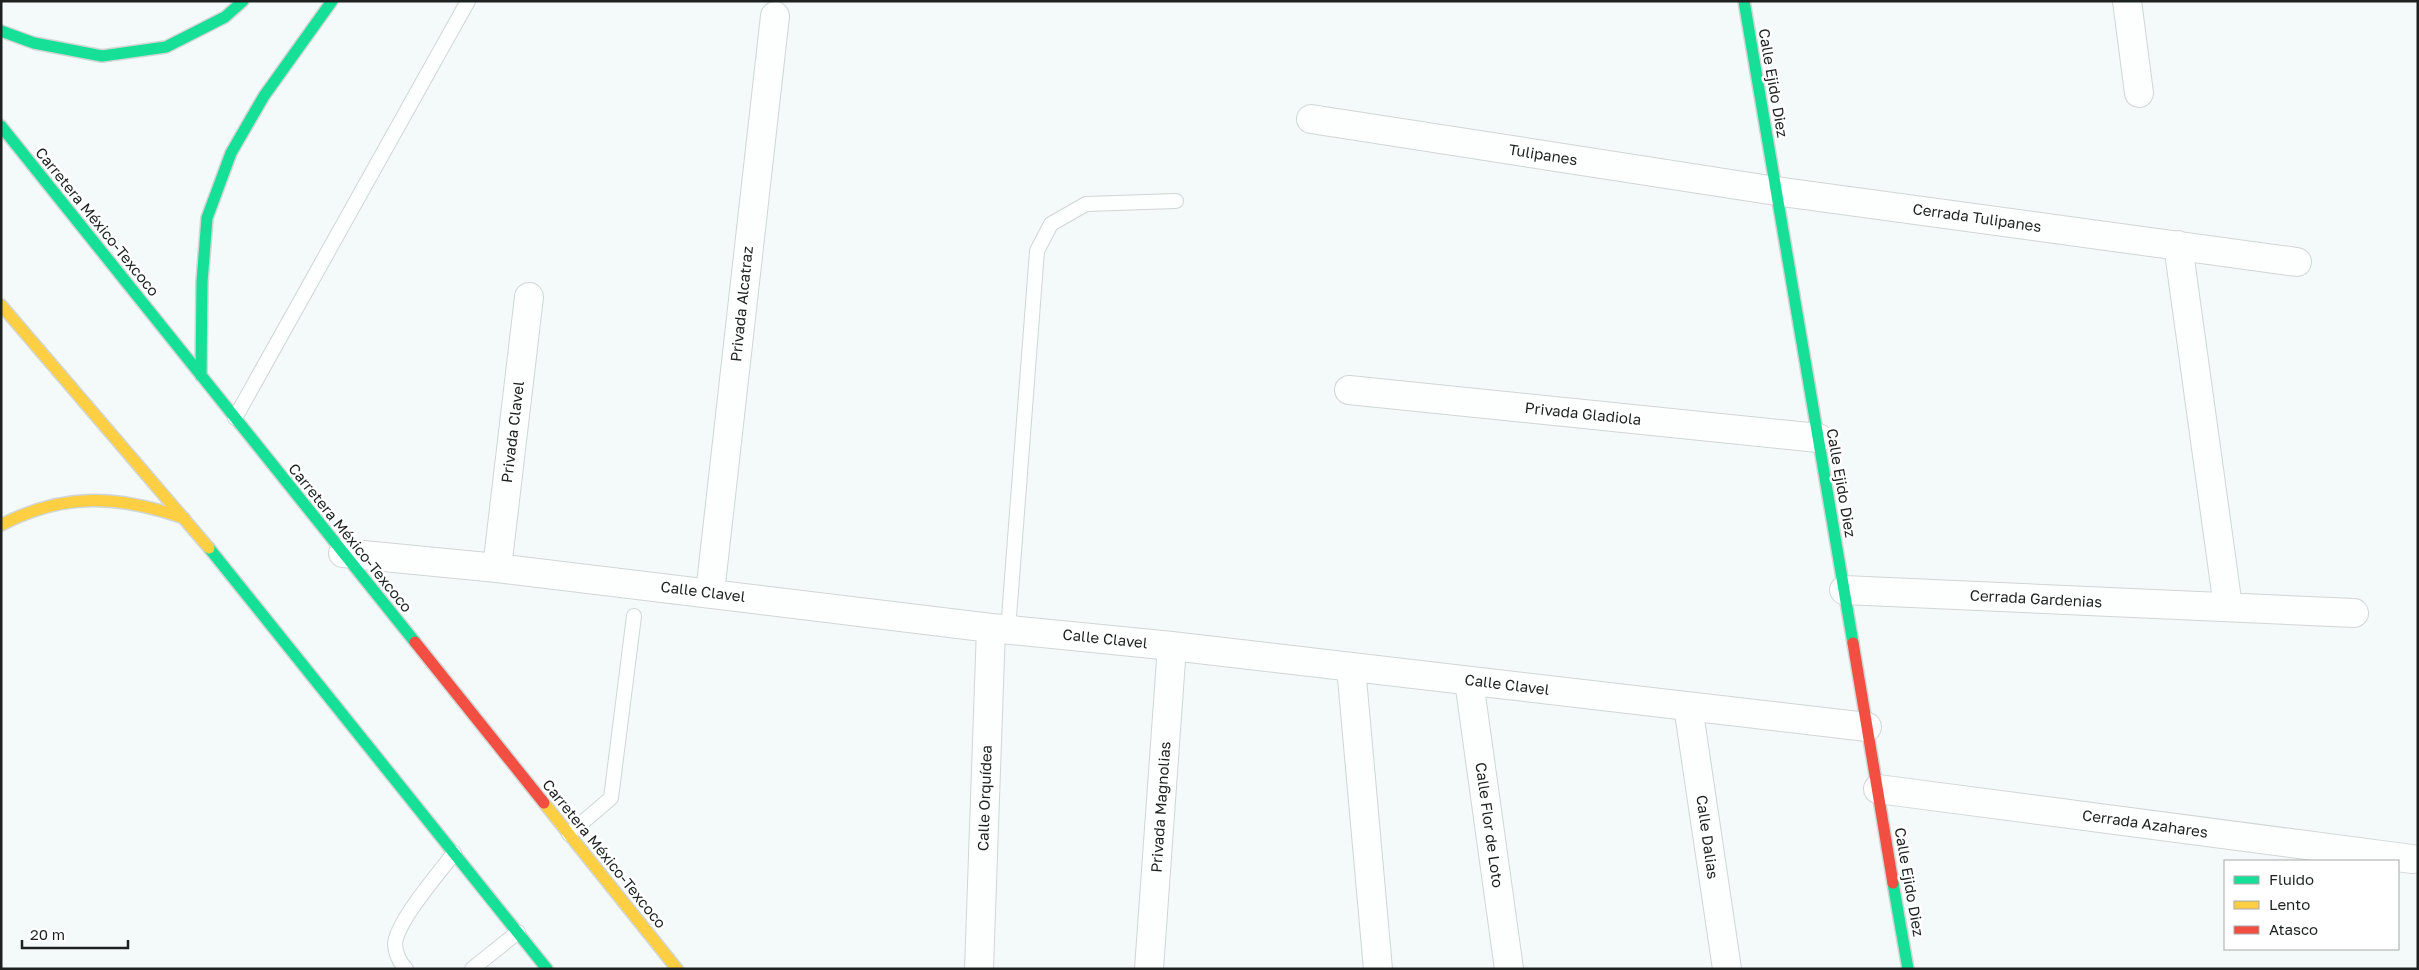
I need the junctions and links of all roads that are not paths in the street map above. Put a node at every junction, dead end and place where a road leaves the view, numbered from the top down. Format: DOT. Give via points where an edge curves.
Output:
graph roads {
  1 [pos="243,1"];
  2 [pos="332,1"];
  3 [pos="468,1"];
  4 [pos="1744,1"];
  5 [pos="2127,1"];
  6 [pos="775,16"];
  7 [pos="1,31"];
  8 [pos="2139,93"];
  9 [pos="1311,119"];
  10 [pos="1,126"];
  11 [pos="1776,191"];
  12 [pos="1176,201"];
  13 [pos="2178,245"];
  14 [pos="2297,262"];
  15 [pos="529,297"];
  16 [pos="1,305"];
  17 [pos="201,376"];
  18 [pos="1349,390"];
  19 [pos="235,418"];
  20 [pos="1818,438"];
  21 [pos="184,518"];
  22 [pos="1,525"];
  23 [pos="343,553"];
  24 [pos="497,568"];
  25 [pos="1844,590"];
  26 [pos="710,593"];
  27 [pos="2228,607"];
  28 [pos="2354,613"];
  29 [pos="634,616"];
  30 [pos="1000,629"];
  31 [pos="1172,646"];
  32 [pos="1351,667"];
  33 [pos="1469,681"];
  34 [pos="1688,706"];
  35 [pos="1867,727"];
  36 [pos="1878,789"];
  37 [pos="570,834"];
  38 [pos="454,853"];
  39 [pos="2412,859"];
  40 [pos="518,932"];
  41 [pos="406,969"];
  42 [pos="472,969"];
  43 [pos="548,969"];
  44 [pos="677,969"];
  45 [pos="979,969"];
  46 [pos="1150,969"];
  47 [pos="1378,969"];
  48 [pos="1509,969"];
  49 [pos="1727,969"];
  50 [pos="1908,969"];
  1 -- 7 [label="main road" via="225,17 166,47 102,56 34,43"];
  2 -- 17 [label="main road" via="264,96 231,153 207,218 202,282"];
  3 -- 19 [label="lane"];
  4 -- 11 [label="main road, Calle Ejido Diez"];
  5 -- 8 [label="street"];
  6 -- 26 [label="street, Privada Alcatraz"];
  9 -- 11 [label="street, Tulipanes"];
  10 -- 17 [label="main road, Carretera México-Texcoco"];
  11 -- 13 [label="street, Cerrada Tulipanes"];
  11 -- 20 [label="main road, Calle Ejido Diez"];
  12 -- 30 [label="lane" via="1086,204 1051,224 1037,251"];
  13 -- 14 [label="street, Cerrada Tulipanes"];
  13 -- 27 [label="street"];
  15 -- 24 [label="street, Privada Clavel"];
  16 -- 21 [label="main road"];
  17 -- 19 [label="main road, Carretera México-Texcoco"];
  18 -- 20 [label="street, Privada Gladiola"];
  19 -- 23 [label="main road, Carretera México-Texcoco"];
  20 -- 25 [label="main road, Calle Ejido Diez"];
  21 -- 22 [label="main road" via="155,507 94,499 34,510"];
  21 -- 38 [label="main road"];
  23 -- 24 [label="street, Calle Clavel"];
  23 -- 37 [label="main road, Carretera México-Texcoco"];
  24 -- 26 [label="street, Calle Clavel"];
  25 -- 27 [label="street, Cerrada Gardenias"];
  25 -- 35 [label="main road, Calle Ejido Diez"];
  26 -- 30 [label="street, Calle Clavel"];
  27 -- 28 [label="street, Cerrada Gardenias"];
  29 -- 37 [label="lane" via="611,798"];
  30 -- 31 [label="street, Calle Clavel"];
  30 -- 45 [label="street, Calle Orquídea"];
  31 -- 32 [label="street, Calle Clavel"];
  31 -- 46 [label="street, Privada Magnolias"];
  32 -- 33 [label="street, Calle Clavel"];
  32 -- 47 [label="street"];
  33 -- 34 [label="street, Calle Clavel"];
  33 -- 48 [label="street, Calle Flor de Loto"];
  34 -- 35 [label="street, Calle Clavel"];
  34 -- 49 [label="street, Calle Dalias"];
  35 -- 36 [label="main road, Calle Ejido Diez"];
  36 -- 39 [label="street, Cerrada Azahares"];
  36 -- 50 [label="main road, Calle Ejido Diez"];
  37 -- 44 [label="main road, Carretera México-Texcoco"];
  38 -- 40 [label="main road"];
  38 -- 41 [label="lane" via="402,924 395,944 399,962"];
  40 -- 42 [label="lane"];
  40 -- 43 [label="main road"];
}
